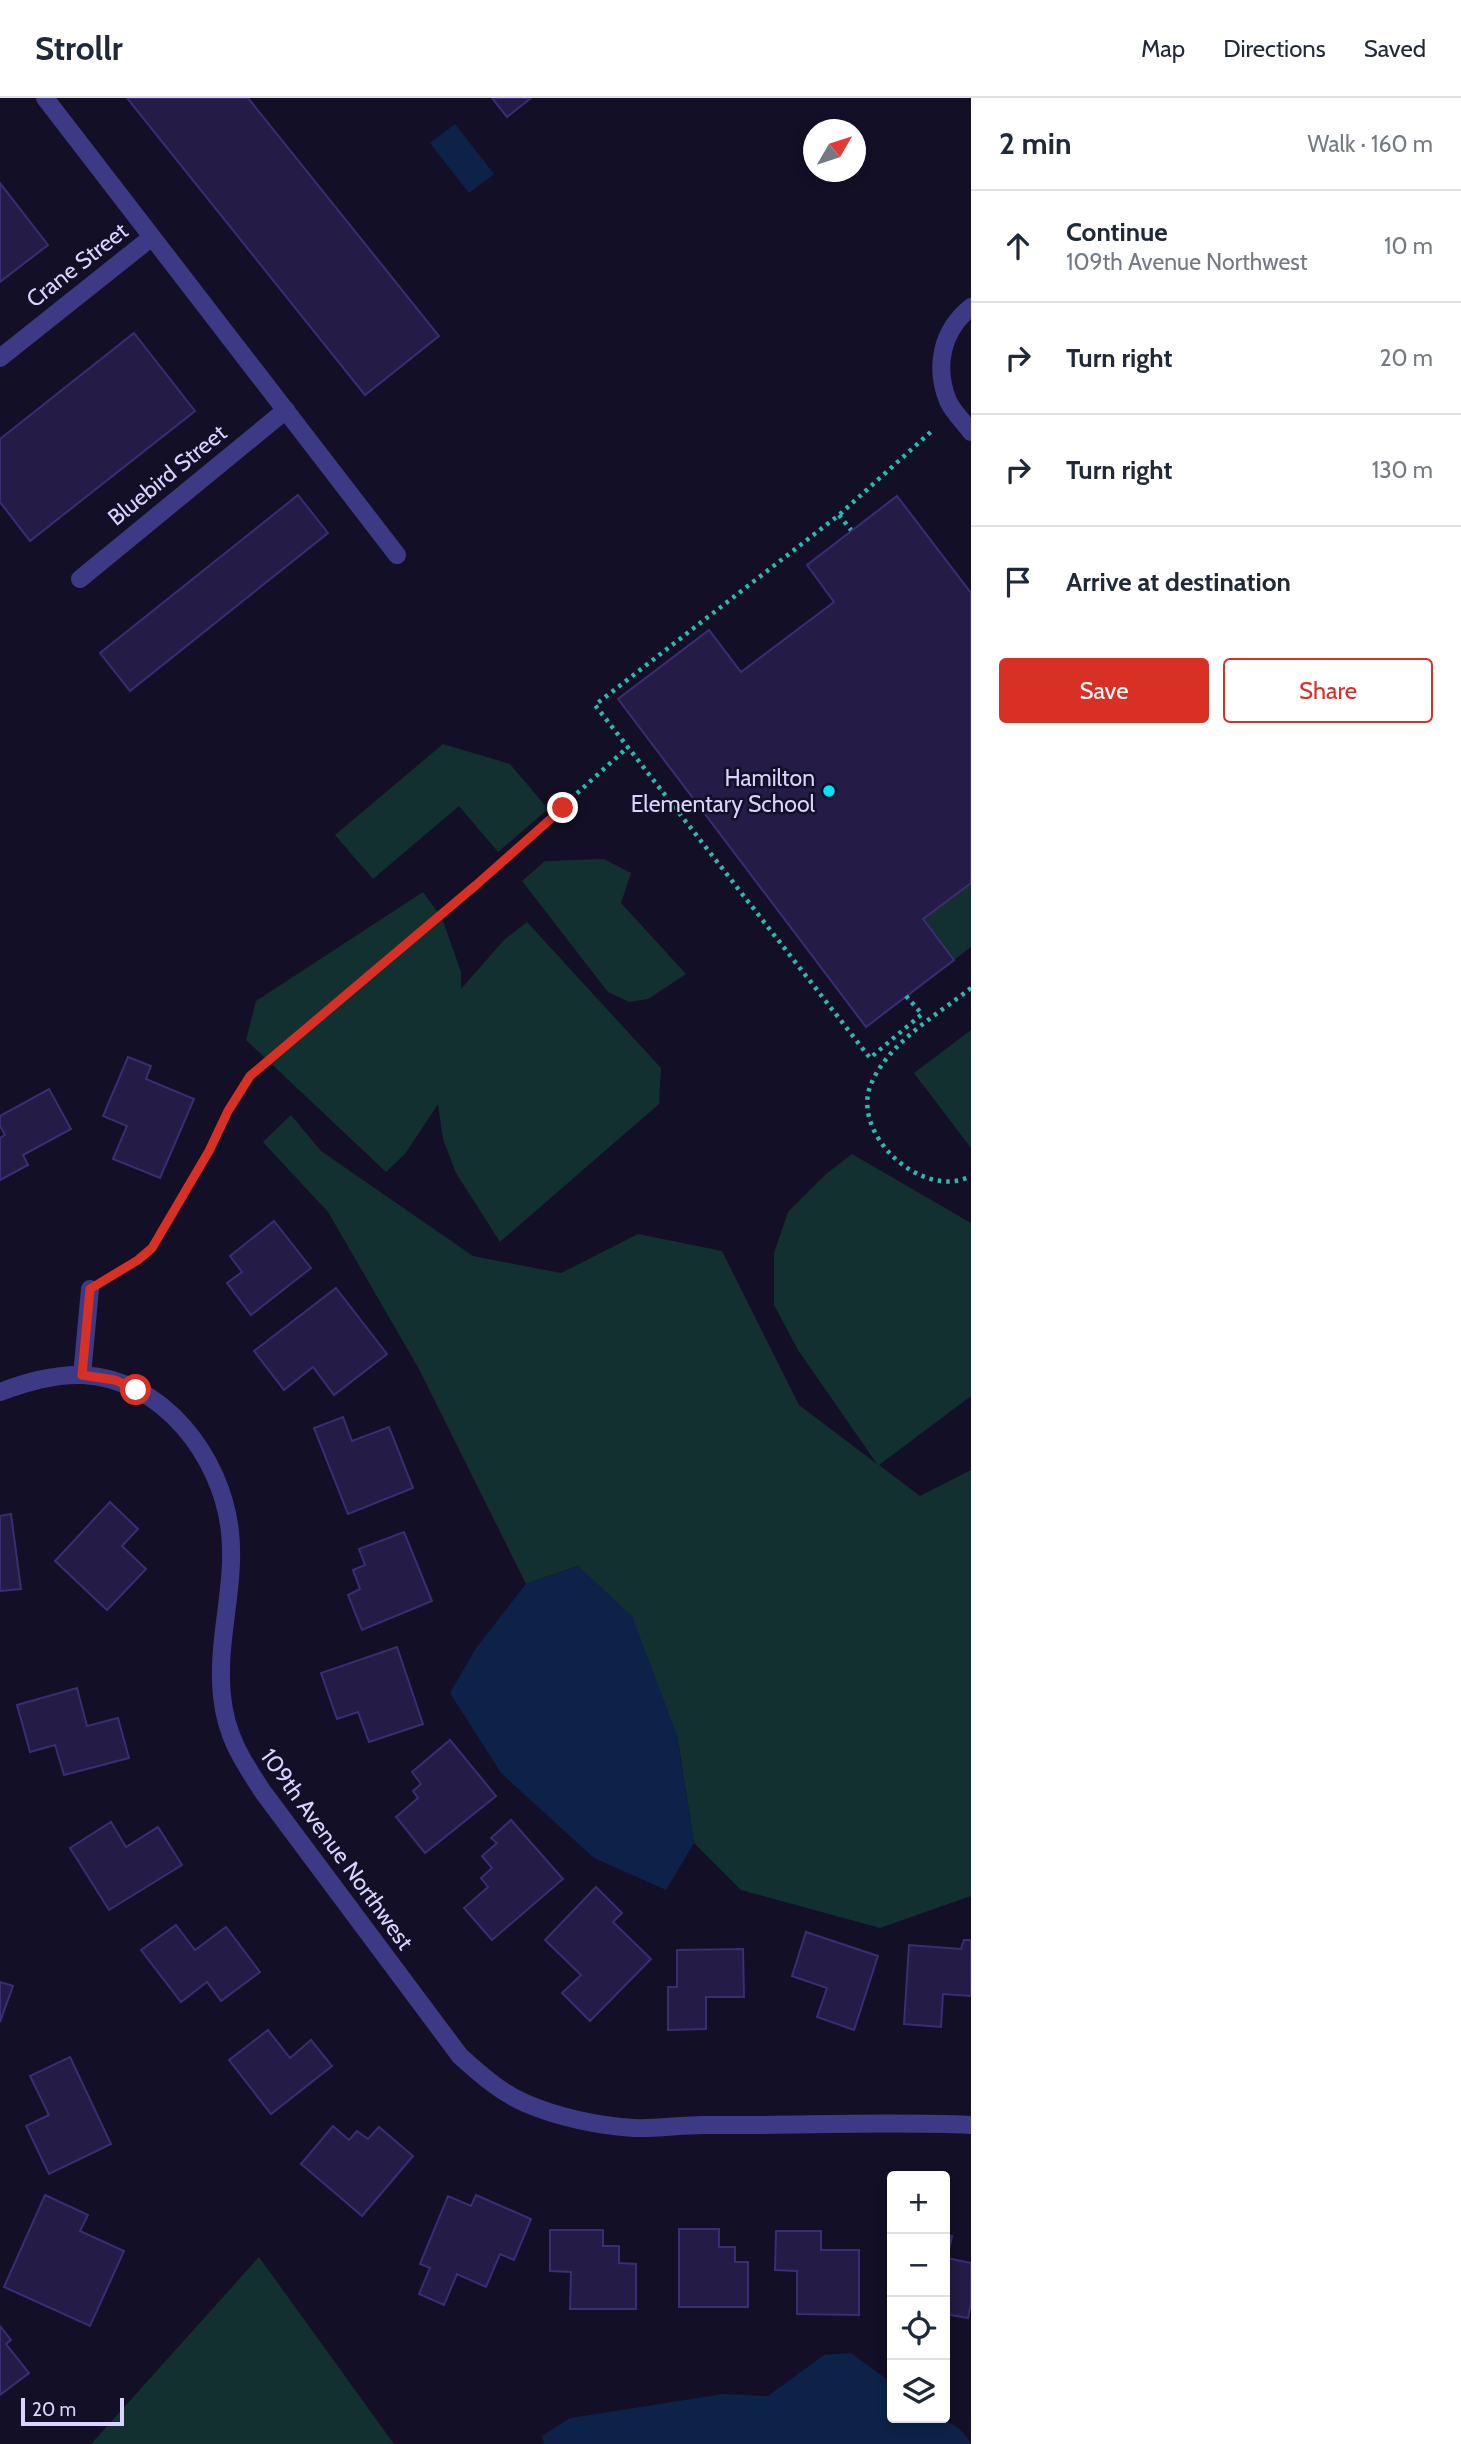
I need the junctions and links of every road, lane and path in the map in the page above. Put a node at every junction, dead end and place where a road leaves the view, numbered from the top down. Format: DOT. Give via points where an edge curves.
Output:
graph roads {
  1 [pos="46,98"];
  2 [pos="152,237"];
  3 [pos="971,307"];
  4 [pos="0,358"];
  5 [pos="286,410"];
  6 [pos="934,429"];
  7 [pos="971,432"];
  8 [pos="839,515"];
  9 [pos="851,530"];
  10 [pos="397,555"];
  11 [pos="80,579"];
  12 [pos="655,658"];
  13 [pos="662,665"];
  14 [pos="628,747"];
  15 [pos="971,988"];
  16 [pos="906,996"];
  17 [pos="971,1176"];
  18 [pos="90,1289"];
  19 [pos="82,1375"];
  20 [pos="0,1392"];
  21 [pos="971,2125"];
  1 -- 2 [label="street"];
  2 -- 4 [label="street, Crane Street"];
  2 -- 5 [label="street"];
  3 -- 7 [label="street" via="957,319 941,357 949,403"];
  5 -- 10 [label="street"];
  5 -- 11 [label="street, Bluebird Street"];
  6 -- 8 [label="path"];
  8 -- 9 [label="path"];
  8 -- 12 [label="path"];
  12 -- 13 [label="path"];
  12 -- 14 [label="path" via="594,705"];
  14 -- 16 [label="path" via="870,1058 922,1014"];
  14 -- 18 [label="path" via="476,885 250,1076 152,1248"];
  15 -- 17 [label="path" via="898,1046 870,1086 868,1107 871,1126 881,1143 909,1170 946,1180"];
  18 -- 19 [label="street"];
  19 -- 20 [label="street, 109th Avenue Northwest" via="34,1379"];
  19 -- 21 [label="street, 109th Avenue Northwest" via="115,1380 155,1401 184,1426 209,1460 230,1532 232,1572 220,1673 227,1726 237,1754 460,2056 490,2083 524,2103 635,2128 880,2122"];
}
